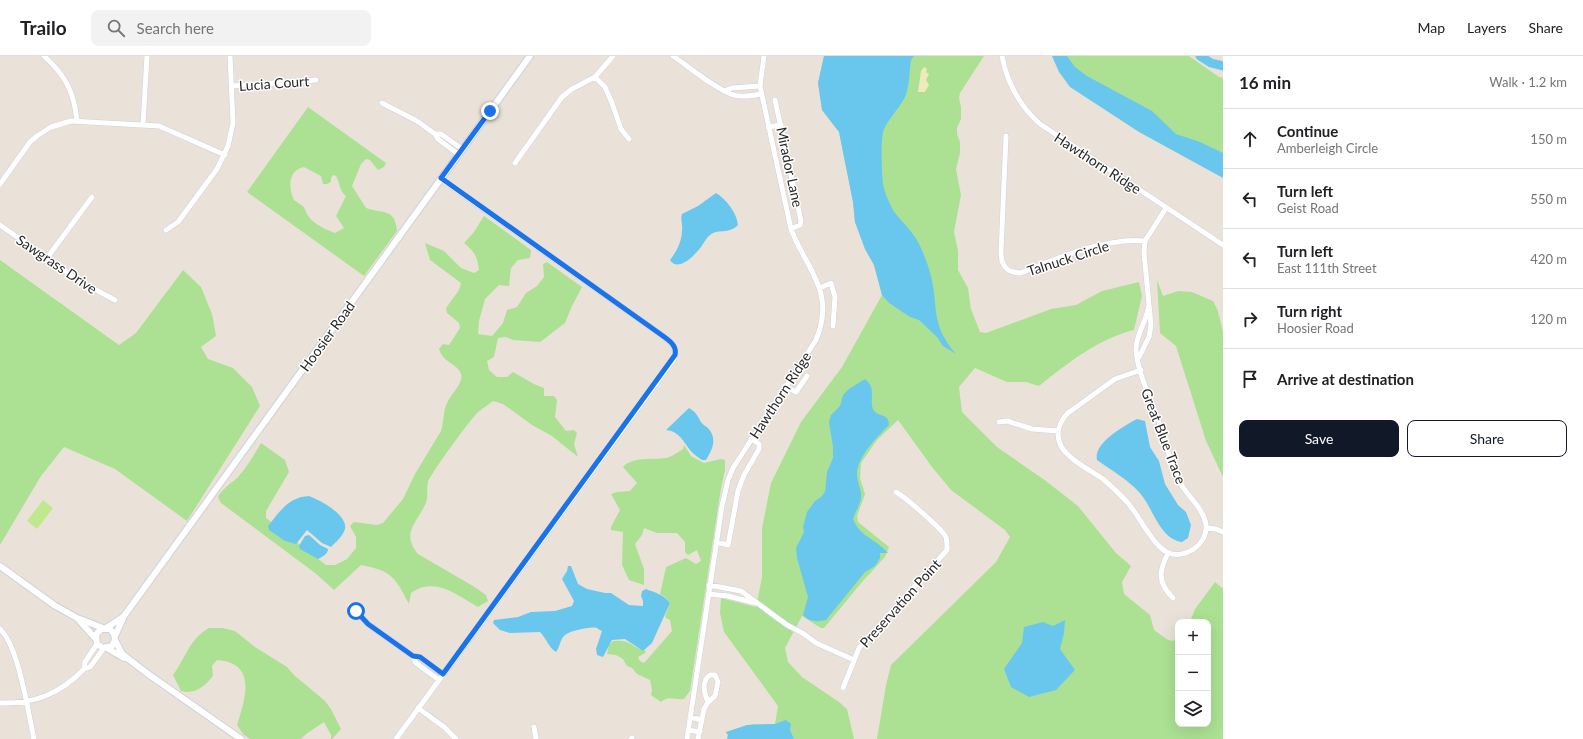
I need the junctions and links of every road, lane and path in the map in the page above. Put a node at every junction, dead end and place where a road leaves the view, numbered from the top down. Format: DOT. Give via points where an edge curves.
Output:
graph roads {
  1 [pos="44,56"];
  2 [pos="147,56"];
  3 [pos="230,56"];
  4 [pos="530,56"];
  5 [pos="613,56"];
  6 [pos="673,56"];
  7 [pos="764,56"];
  8 [pos="1002,56"];
  9 [pos="595,77"];
  10 [pos="316,80"];
  11 [pos="232,86"];
  12 [pos="760,86"];
  13 [pos="724,91"];
  14 [pos="762,94"];
  15 [pos="775,100"];
  16 [pos="382,103"];
  17 [pos="77,121"];
  18 [pos="143,125"];
  19 [pos="780,125"];
  20 [pos="768,127"];
  21 [pos="1006,136"];
  22 [pos="629,138"];
  23 [pos="460,152"];
  24 [pos="225,155"];
  25 [pos="516,163"];
  26 [pos="441,178"];
  27 [pos="0,184"];
  28 [pos="92,197"];
  29 [pos="1166,208"];
  30 [pos="0,225"];
  31 [pos="791,229"];
  32 [pos="166,230"];
  33 [pos="1145,241"];
  34 [pos="1223,245"];
  35 [pos="47,258"];
  36 [pos="820,288"];
  37 [pos="115,300"];
  38 [pos="1149,304"];
  39 [pos="833,326"];
  40 [pos="1138,359"];
  41 [pos="1141,370"];
  42 [pos="807,376"];
  43 [pos="786,386"];
  44 [pos="999,422"];
  45 [pos="1058,431"];
  46 [pos="751,439"];
  47 [pos="896,492"];
  48 [pos="1206,528"];
  49 [pos="1223,532"];
  50 [pos="716,542"];
  51 [pos="1168,553"];
  52 [pos="0,566"];
  53 [pos="710,585"];
  54 [pos="708,594"];
  55 [pos="1173,598"];
  56 [pos="757,603"];
  57 [pos="350,606"];
  58 [pos="124,616"];
  59 [pos="76,618"];
  60 [pos="105,628"];
  61 [pos="0,629"];
  62 [pos="115,638"];
  63 [pos="96,641"];
  64 [pos="106,648"];
  65 [pos="413,656"];
  66 [pos="854,660"];
  67 [pos="140,668"];
  68 [pos="84,669"];
  69 [pos="443,674"];
  70 [pos="439,680"];
  71 [pos="843,688"];
  72 [pos="27,702"];
  73 [pos="708,702"];
  74 [pos="0,703"];
  75 [pos="418,708"];
  76 [pos="690,717"];
  77 [pos="702,720"];
  78 [pos="534,727"];
  79 [pos="688,730"];
  80 [pos="700,732"];
  81 [pos="34,739"];
  82 [pos="241,739"];
  83 [pos="396,739"];
  84 [pos="456,739"];
  85 [pos="536,739"];
  86 [pos="687,739"];
  87 [pos="698,739"];
  1 -- 17 [label="street" via="66,81 74,99"];
  2 -- 18 [label="street"];
  3 -- 11 [label="street"];
  4 -- 23 [label="street, Hoosier Road"];
  5 -- 9 [label="street"];
  6 -- 13 [label="street"];
  7 -- 12 [label="street, Hawthorn Ridge"];
  8 -- 29 [label="street, Hawthorn Ridge" via="1007,78 1015,94 1036,120"];
  9 -- 22 [label="street" via="605,87 621,129"];
  9 -- 25 [label="street" via="562,96"];
  10 -- 11 [label="street, Lucia Court"];
  11 -- 24 [label="street" via="233,123"];
  12 -- 13 [label="street"];
  12 -- 14 [label="street, Hawthorn Ridge"];
  13 -- 14 [label="street" via="736,96"];
  14 -- 20 [label="street, Hawthorn Ridge"];
  15 -- 19 [label="street, Mirador Lane"];
  16 -- 23 [label="street" via="417,121 435,134 441,134"];
  17 -- 18 [label="street"];
  17 -- 27 [label="street" via="58,124 37,136"];
  18 -- 24 [label="street" via="163,127"];
  19 -- 20 [label="street"];
  19 -- 31 [label="street, Mirador Lane" via="801,221 800,225"];
  20 -- 31 [label="street, Hawthorn Ridge"];
  21 -- 33 [label="street, Talnuck Circle" via="1001,252 1001,262 1005,268 1013,273 1021,273 1068,255 1111,243"];
  23 -- 26 [label="street, Hoosier Road"];
  24 -- 32 [label="street" via="178,222"];
  26 -- 58 [label="street, Hoosier Road"];
  26 -- 69 [label="street" via="663,336 673,345 676,352 674,359"];
  28 -- 35 [label="street"];
  29 -- 33 [label="street"];
  29 -- 34 [label="street, Hawthorn Ridge"];
  30 -- 35 [label="street, Sawgrass Drive"];
  31 -- 36 [label="street, Hawthorn Ridge"];
  33 -- 38 [label="street, Great Blue Trace"];
  35 -- 37 [label="street, Sawgrass Drive" via="81,282"];
  36 -- 39 [label="street" via="831,283 835,297"];
  36 -- 43 [label="street, Hawthorn Ridge" via="824,312 820,331"];
  38 -- 40 [label="street, Great Blue Trace" via="1137,344"];
  38 -- 40 [label="street, Great Blue Trace" via="1149,337"];
  40 -- 41 [label="street, Great Blue Trace"];
  41 -- 45 [label="street, Great Blue Trace" via="1115,380 1093,394 1062,418"];
  41 -- 48 [label="street, Great Blue Trace" via="1180,483 1203,514"];
  42 -- 43 [label="street" via="796,392"];
  43 -- 46 [label="street, Hawthorn Ridge"];
  44 -- 45 [label="street" via="1007,421 1032,429"];
  45 -- 51 [label="street" via="1064,451 1115,490 1138,515 1154,540"];
  46 -- 50 [label="street, Hawthorn Ridge" via="728,480"];
  46 -- 50 [label="street" via="759,444 759,449 738,491 728,544"];
  47 -- 66 [label="street, Preservation Point" via="908,499 944,534 947,550 864,642"];
  48 -- 49 [label="street"];
  48 -- 51 [label="street" via="1202,542 1193,550 1186,553"];
  50 -- 53 [label="street, Hawthorn Ridge"];
  51 -- 55 [label="street" via="1160,577"];
  52 -- 59 [label="street"];
  53 -- 54 [label="street, Hawthorn Ridge"];
  53 -- 56 [label="street" via="741,591"];
  54 -- 56 [label="street"];
  54 -- 76 [label="street, Hawthorn Ridge"];
  56 -- 66 [label="street" via="816,643"];
  57 -- 65 [label="street" via="368,624"];
  58 -- 60 [label="street, Hoosier Road"];
  58 -- 62 [label="street, Hoosier Road"];
  59 -- 60 [label="street"];
  59 -- 63 [label="street"];
  60 -- 62 [label="street" via="112,631"];
  60 -- 63 [label="street" via="99,631"];
  61 -- 72 [label="street" via="12,645"];
  62 -- 64 [label="street" via="112,646"];
  62 -- 67 [label="street" via="122,654"];
  63 -- 64 [label="street"];
  63 -- 68 [label="street"];
  64 -- 67 [label="street"];
  64 -- 68 [label="street" via="90,667"];
  65 -- 69 [label="street" via="420,657"];
  65 -- 70 [label="street" via="416,663"];
  66 -- 71 [label="street, Preservation Point"];
  67 -- 82 [label="street"];
  68 -- 72 [label="street" via="56,691"];
  69 -- 70 [label="street"];
  70 -- 75 [label="street"];
  72 -- 74 [label="street"];
  72 -- 81 [label="street"];
  73 -- 73 [label="street" via="716,694 718,682 713,675 706,678 704,694"];
  73 -- 77 [label="street"];
  75 -- 83 [label="street"];
  75 -- 84 [label="street"];
  76 -- 77 [label="street"];
  76 -- 79 [label="street, Hawthorn Ridge"];
  77 -- 80 [label="street"];
  78 -- 85 [label="street"];
  79 -- 80 [label="street"];
  79 -- 86 [label="street, Hawthorn Ridge"];
  80 -- 87 [label="street"];
}
